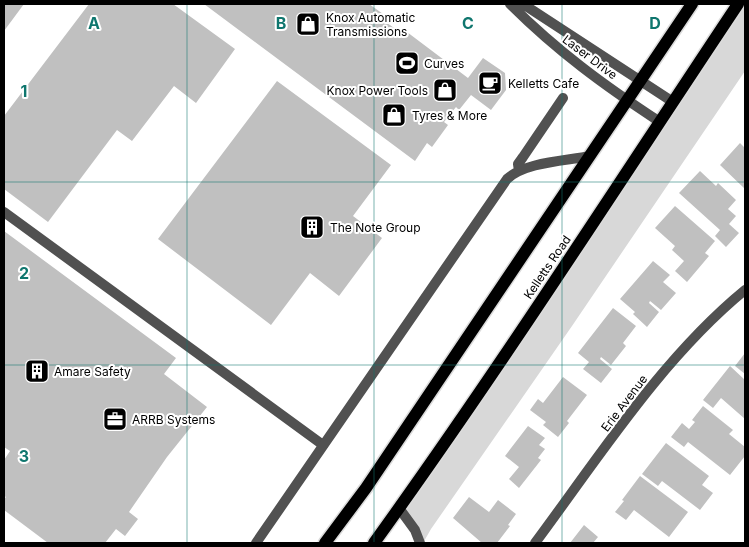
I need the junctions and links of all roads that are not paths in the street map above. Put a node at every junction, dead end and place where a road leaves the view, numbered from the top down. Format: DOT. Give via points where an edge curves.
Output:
graph roads {
  1 [pos="510,4"];
  2 [pos="523,4"];
  3 [pos="692,4"];
  4 [pos="738,4"];
  5 [pos="641,80"];
  6 [pos="562,98"];
  7 [pos="628,100"];
  8 [pos="673,102"];
  9 [pos="660,122"];
  10 [pos="590,156"];
  11 [pos="519,171"];
  12 [pos="4,212"];
  13 [pos="745,290"];
  14 [pos="323,445"];
  15 [pos="399,508"];
  16 [pos="256,543"];
  17 [pos="325,543"];
  18 [pos="374,543"];
  19 [pos="420,543"];
  20 [pos="535,543"];
  1 -- 7 [label="street, Laser Drive" via="565,55"];
  2 -- 5 [label="street, Laser Drive"];
  3 -- 5 [label="main road"];
  4 -- 8 [label="main road, Kelletts Road"];
  5 -- 7 [label="main road"];
  5 -- 8 [label="street, Laser Drive"];
  6 -- 11 [label="street" via="518,164"];
  7 -- 9 [label="street, Laser Drive"];
  7 -- 10 [label="main road"];
  8 -- 9 [label="main road, Kelletts Road"];
  9 -- 15 [label="main road, Kelletts Road"];
  10 -- 11 [label="street"];
  10 -- 17 [label="main road" via="366,488"];
  11 -- 14 [label="street" via="502,186"];
  12 -- 14 [label="street"];
  13 -- 20 [label="street, Erie Avenue" via="677,354"];
  14 -- 16 [label="street"];
  15 -- 18 [label="main road, Kelletts Road"];
  15 -- 19 [label="street"];
}
